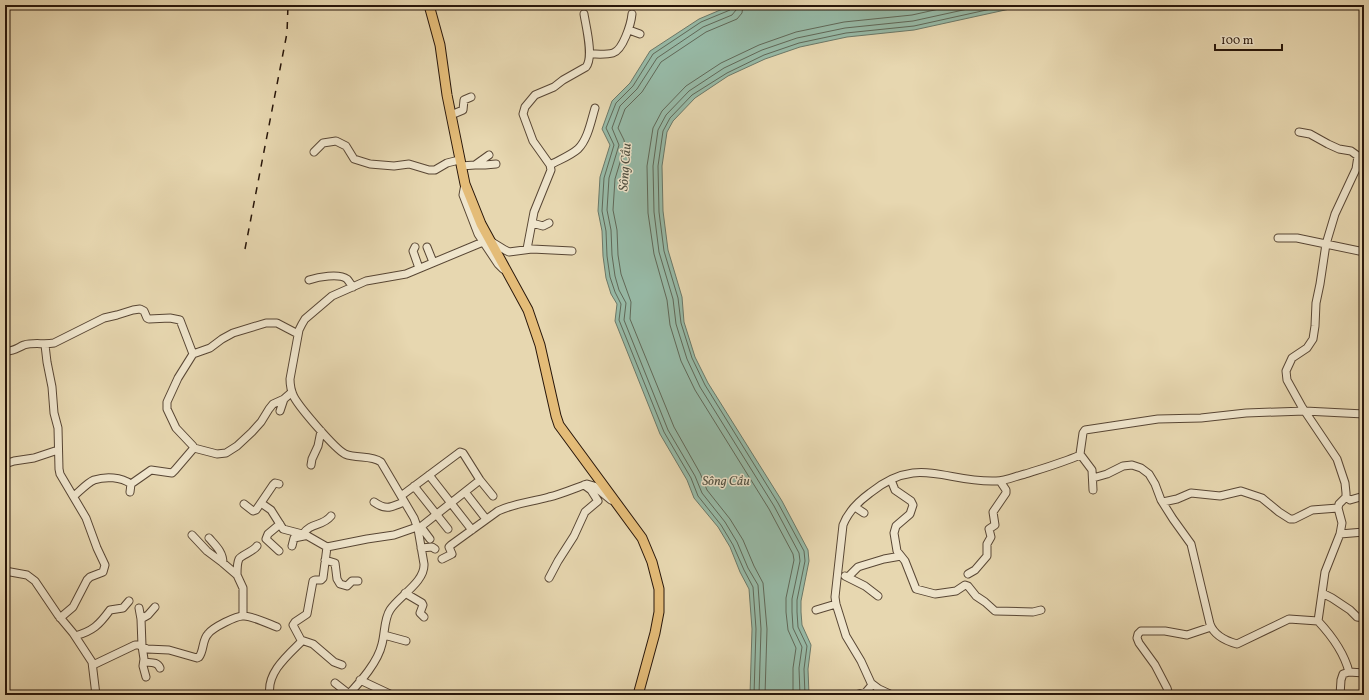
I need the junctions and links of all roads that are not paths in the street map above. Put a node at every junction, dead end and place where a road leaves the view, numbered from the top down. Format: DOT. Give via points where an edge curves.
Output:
graph roads {
  1 [pos="429,5"];
  2 [pos="584,14"];
  3 [pos="632,14"];
  4 [pos="629,30"];
  5 [pos="640,34"];
  6 [pos="590,54"];
  7 [pos="470,97"];
  8 [pos="595,108"];
  9 [pos="451,115"];
  10 [pos="1299,132"];
  11 [pos="314,152"];
  12 [pos="490,155"];
  13 [pos="460,163"];
  14 [pos="475,164"];
  15 [pos="496,164"];
  16 [pos="550,165"];
  17 [pos="549,222"];
  18 [pos="532,223"];
  19 [pos="1278,238"];
  20 [pos="486,241"];
  21 [pos="1326,244"];
  22 [pos="415,247"];
  23 [pos="427,247"];
  24 [pos="527,249"];
  25 [pos="572,251"];
  26 [pos="1364,252"];
  27 [pos="433,262"];
  28 [pos="419,268"];
  29 [pos="309,280"];
  30 [pos="353,287"];
  31 [pos="298,334"];
  32 [pos="45,345"];
  33 [pos="5,351"];
  34 [pos="193,354"];
  35 [pos="292,392"];
  36 [pos="284,399"];
  37 [pos="280,411"];
  38 [pos="1305,411"];
  39 [pos="1364,414"];
  40 [pos="321,431"];
  41 [pos="194,448"];
  42 [pos="58,450"];
  43 [pos="1080,455"];
  44 [pos="5,464"];
  45 [pos="311,466"];
  46 [pos="429,475"];
  47 [pos="1093,478"];
  48 [pos="480,480"];
  49 [pos="891,480"];
  50 [pos="1000,481"];
  51 [pos="131,484"];
  52 [pos="279,484"];
  53 [pos="584,485"];
  54 [pos="414,486"];
  55 [pos="1093,490"];
  56 [pos="130,492"];
  57 [pos="465,492"];
  58 [pos="74,496"];
  59 [pos="493,496"];
  60 [pos="1364,496"];
  61 [pos="1346,497"];
  62 [pos="402,499"];
  63 [pos="374,502"];
  64 [pos="1163,502"];
  65 [pos="261,503"];
  66 [pos="451,503"];
  67 [pos="244,504"];
  68 [pos="619,507"];
  69 [pos="855,507"];
  70 [pos="1338,508"];
  71 [pos="864,513"];
  72 [pos="436,514"];
  73 [pos="331,516"];
  74 [pos="486,519"];
  75 [pos="280,524"];
  76 [pos="419,527"];
  77 [pos="448,528"];
  78 [pos="472,530"];
  79 [pos="1364,532"];
  80 [pos="305,534"];
  81 [pos="1340,534"];
  82 [pos="192,535"];
  83 [pos="209,538"];
  84 [pos="430,539"];
  85 [pos="257,546"];
  86 [pos="292,546"];
  87 [pos="327,547"];
  88 [pos="421,548"];
  89 [pos="436,549"];
  90 [pos="279,551"];
  91 [pos="901,556"];
  92 [pos="442,559"];
  93 [pos="326,560"];
  94 [pos="223,563"];
  95 [pos="5,571"];
  96 [pos="838,573"];
  97 [pos="968,574"];
  98 [pos="237,575"];
  99 [pos="848,577"];
  100 [pos="548,578"];
  101 [pos="358,581"];
  102 [pos="405,593"];
  103 [pos="1322,593"];
  104 [pos="878,595"];
  105 [pos="129,601"];
  106 [pos="836,604"];
  107 [pos="155,606"];
  108 [pos="139,608"];
  109 [pos="816,610"];
  110 [pos="1041,610"];
  111 [pos="243,616"];
  112 [pos="424,617"];
  113 [pos="60,618"];
  114 [pos="1364,618"];
  115 [pos="141,619"];
  116 [pos="1318,621"];
  117 [pos="277,627"];
  118 [pos="1211,627"];
  119 [pos="384,635"];
  120 [pos="75,636"];
  121 [pos="302,641"];
  122 [pos="406,641"];
  123 [pos="142,646"];
  124 [pos="144,662"];
  125 [pos="93,665"];
  126 [pos="342,665"];
  127 [pos="160,668"];
  128 [pos="1349,672"];
  129 [pos="1364,673"];
  130 [pos="146,677"];
  131 [pos="360,680"];
  132 [pos="335,683"];
  133 [pos="872,685"];
  134 [pos="379,693"];
  135 [pos="96,695"];
  136 [pos="270,695"];
  137 [pos="348,695"];
  138 [pos="392,695"];
  139 [pos="638,695"];
  140 [pos="855,695"];
  141 [pos="892,695"];
  142 [pos="1169,695"];
  143 [pos="1340,695"];
  1 -- 9 [label="main road" via="440,45"];
  2 -- 6 [label="street"];
  3 -- 4 [label="street"];
  4 -- 5 [label="street"];
  4 -- 6 [label="street" via="614,53"];
  6 -- 16 [label="street" via="586,67 554,88 535,95 523,110 533,141"];
  7 -- 9 [label="street" via="464,100 463,110"];
  8 -- 16 [label="street" via="585,138 578,148"];
  9 -- 13 [label="main road"];
  10 -- 21 [label="street" via="1310,134 1358,156 1356,169 1335,214"];
  11 -- 13 [label="street" via="323,144 336,141 346,146 354,159 370,164 409,164 435,170 447,163"];
  12 -- 14 [label="street"];
  13 -- 14 [label="street"];
  13 -- 20 [label="main road"];
  14 -- 15 [label="street"];
  16 -- 18 [label="street" via="550,173"];
  17 -- 18 [label="street" via="543,226"];
  18 -- 24 [label="street"];
  19 -- 21 [label="street" via="1297,238"];
  20 -- 24 [label="street" via="509,252"];
  20 -- 27 [label="street"];
  20 -- 68 [label="main road" via="528,310 559,426"];
  21 -- 26 [label="street"];
  21 -- 38 [label="street" via="1313,339 1308,348 1292,358 1286,371 1287,380"];
  22 -- 28 [label="street" via="413,251"];
  23 -- 27 [label="street"];
  24 -- 25 [label="street"];
  27 -- 28 [label="street"];
  28 -- 30 [label="street" via="399,276 371,279"];
  29 -- 30 [label="street" via="326,276 341,277 346,278"];
  30 -- 31 [label="street" via="332,296 305,318"];
  31 -- 34 [label="street" via="277,323 266,324 234,333 210,348"];
  31 -- 35 [label="street" via="290,379"];
  32 -- 33 [label="street" via="38,343"];
  32 -- 34 [label="street" via="58,342 104,318 140,309 144,310 149,319 180,320"];
  32 -- 42 [label="street" via="58,428"];
  34 -- 41 [label="street" via="178,378 167,402 167,409 176,428"];
  35 -- 36 [label="street"];
  35 -- 40 [label="street"];
  36 -- 37 [label="street"];
  36 -- 41 [label="street" via="273,404 252,432 226,453 216,454"];
  38 -- 39 [label="street"];
  38 -- 43 [label="street" via="1158,419 1085,430"];
  38 -- 61 [label="street" via="1337,459 1345,483"];
  40 -- 45 [label="street"];
  40 -- 62 [label="street" via="344,453 381,462"];
  41 -- 51 [label="street" via="172,473 151,470"];
  42 -- 44 [label="street"];
  42 -- 58 [label="street" via="60,474"];
  43 -- 47 [label="street" via="1092,470"];
  43 -- 50 [label="street"];
  46 -- 48 [label="street" via="461,452"];
  46 -- 54 [label="street"];
  46 -- 66 [label="street"];
  47 -- 55 [label="street"];
  47 -- 64 [label="street" via="1123,466 1137,466 1153,480"];
  48 -- 57 [label="street"];
  48 -- 59 [label="street"];
  49 -- 50 [label="street" via="902,474 918,472"];
  49 -- 69 [label="street" via="877,487"];
  49 -- 91 [label="street" via="895,490 911,501 913,506 908,517 894,530 897,551"];
  50 -- 97 [label="street" via="1006,493 993,512 996,523 989,530 991,537 987,544 987,556"];
  51 -- 56 [label="street"];
  51 -- 58 [label="street" via="120,478 93,481"];
  52 -- 65 [label="street" via="273,485"];
  53 -- 68 [label="street" via="594,486"];
  53 -- 74 [label="street" via="505,508"];
  53 -- 100 [label="street" via="598,501 585,512 572,540"];
  54 -- 62 [label="street"];
  54 -- 72 [label="street"];
  57 -- 66 [label="street"];
  57 -- 74 [label="street"];
  58 -- 113 [label="street" via="86,518 105,568 103,572 87,580 72,607"];
  60 -- 61 [label="street" via="1350,500"];
  61 -- 70 [label="street"];
  62 -- 63 [label="street" via="386,508"];
  62 -- 76 [label="street"];
  64 -- 70 [label="street" via="1191,493 1224,496 1241,491 1262,498 1294,520 1312,510"];
  64 -- 118 [label="street" via="1191,544"];
  65 -- 67 [label="street" via="253,511"];
  65 -- 75 [label="street" via="271,510"];
  66 -- 72 [label="street"];
  66 -- 78 [label="street"];
  68 -- 139 [label="main road" via="642,538 659,589 659,612 655,633"];
  69 -- 71 [label="street"];
  69 -- 96 [label="street" via="843,525"];
  70 -- 81 [label="street" via="1342,523"];
  72 -- 76 [label="street"];
  72 -- 77 [label="street"];
  73 -- 80 [label="street" via="325,522 311,526"];
  74 -- 78 [label="street"];
  75 -- 80 [label="street" via="284,530"];
  75 -- 90 [label="street" via="266,539"];
  76 -- 84 [label="street"];
  76 -- 87 [label="street" via="391,536"];
  76 -- 88 [label="street"];
  78 -- 92 [label="street" via="451,544 451,555"];
  79 -- 81 [label="street"];
  80 -- 86 [label="street" via="294,538"];
  80 -- 87 [label="street"];
  81 -- 103 [label="street" via="1325,572"];
  82 -- 94 [label="street"];
  83 -- 94 [label="street" via="220,551"];
  85 -- 98 [label="street" via="239,558"];
  87 -- 93 [label="street"];
  88 -- 89 [label="street"];
  88 -- 102 [label="street" via="424,568 422,574"];
  91 -- 99 [label="street" via="884,558 858,567"];
  91 -- 110 [label="street" via="918,589 935,594 956,590 965,585 995,611"];
  93 -- 101 [label="street" via="335,563 340,584 347,586 352,581"];
  93 -- 121 [label="street" via="322,580 313,581 307,614 293,624"];
  94 -- 98 [label="street"];
  95 -- 113 [label="street" via="33,578"];
  96 -- 99 [label="street"];
  96 -- 106 [label="street"];
  98 -- 111 [label="street" via="243,588"];
  99 -- 104 [label="street"];
  102 -- 112 [label="street" via="422,603 420,612"];
  102 -- 119 [label="street" via="388,613"];
  103 -- 114 [label="street" via="1348,608 1357,617"];
  103 -- 116 [label="street"];
  105 -- 120 [label="street" via="124,608 110,610 90,631"];
  106 -- 109 [label="street"];
  106 -- 133 [label="street" via="846,636 862,661"];
  107 -- 115 [label="street"];
  108 -- 115 [label="street"];
  111 -- 117 [label="street"];
  111 -- 123 [label="street" via="225,622 207,634 197,658 167,649 147,649"];
  113 -- 120 [label="street"];
  115 -- 123 [label="street"];
  116 -- 118 [label="street" via="1289,619 1237,644 1215,633"];
  116 -- 128 [label="street" via="1342,652"];
  118 -- 142 [label="street" via="1187,635 1165,631 1141,631 1138,634 1139,643 1156,665"];
  119 -- 122 [label="street"];
  119 -- 131 [label="street" via="377,658"];
  120 -- 125 [label="street"];
  121 -- 126 [label="street" via="313,644 334,662"];
  121 -- 136 [label="street" via="272,676"];
  123 -- 124 [label="street"];
  123 -- 125 [label="street" via="135,645"];
  124 -- 127 [label="street" via="156,663"];
  124 -- 130 [label="street"];
  125 -- 135 [label="street"];
  128 -- 129 [label="street"];
  128 -- 143 [label="street" via="1345,672 1342,677"];
  131 -- 134 [label="street"];
  131 -- 137 [label="street"];
  132 -- 137 [label="street"];
  133 -- 140 [label="street" via="866,692"];
  133 -- 141 [label="street"];
  134 -- 138 [label="street"];
}
